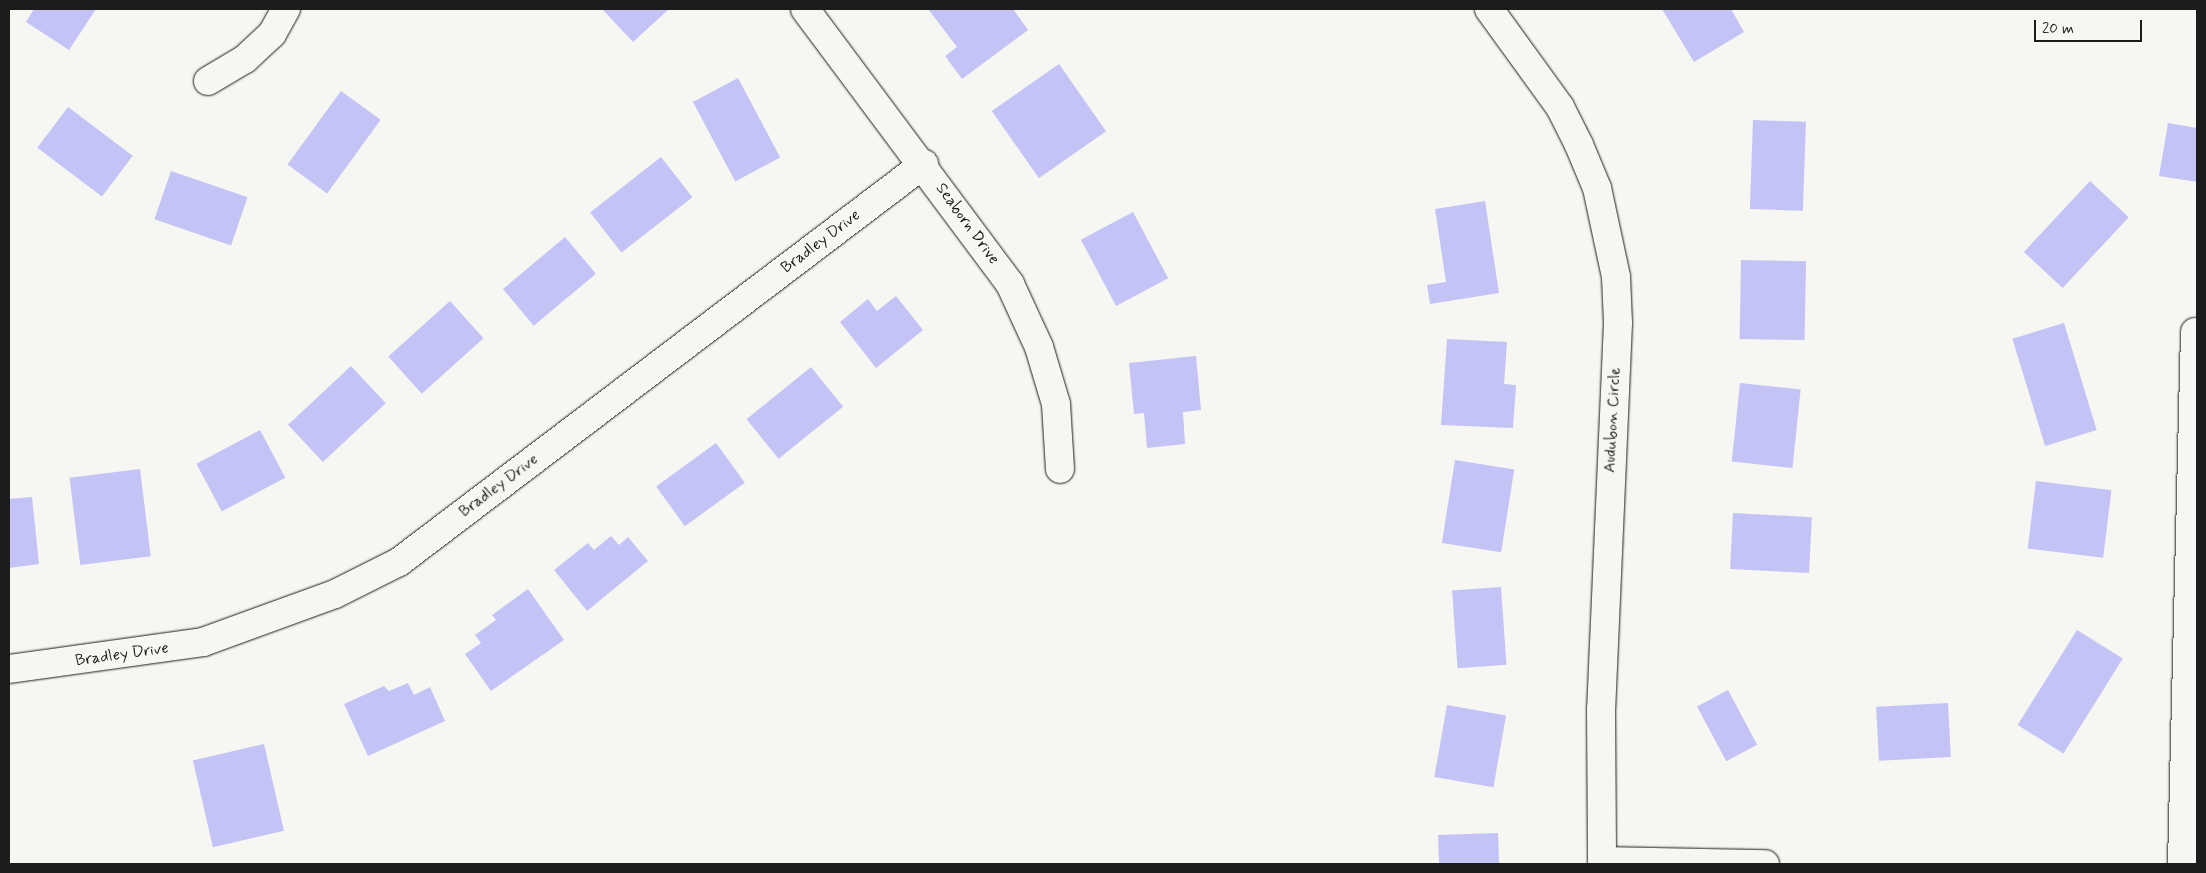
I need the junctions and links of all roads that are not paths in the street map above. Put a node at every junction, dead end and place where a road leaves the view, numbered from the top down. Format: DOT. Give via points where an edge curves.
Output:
graph roads {
  1 [pos="286,9"];
  2 [pos="805,9"];
  3 [pos="1489,9"];
  4 [pos="208,81"];
  5 [pos="924,164"];
  6 [pos="2195,332"];
  7 [pos="1060,469"];
  8 [pos="9,669"];
  9 [pos="1603,863"];
  10 [pos="1765,864"];
  11 [pos="2182,864"];
  1 -- 4 [label="street" via="265,40"];
  2 -- 5 [label="street, Seaborn Drive"];
  3 -- 9 [label="street, Audubon Circle" via="1560,107 1579,145 1597,188 1616,277 1618,323 1601,709"];
  5 -- 7 [label="street, Seaborn Drive" via="1010,284 1039,347 1056,404"];
  5 -- 8 [label="street, Bradley Drive" via="399,562 309,605 203,642"];
  6 -- 11 [label="street"];
  9 -- 10 [label="street"];
}
